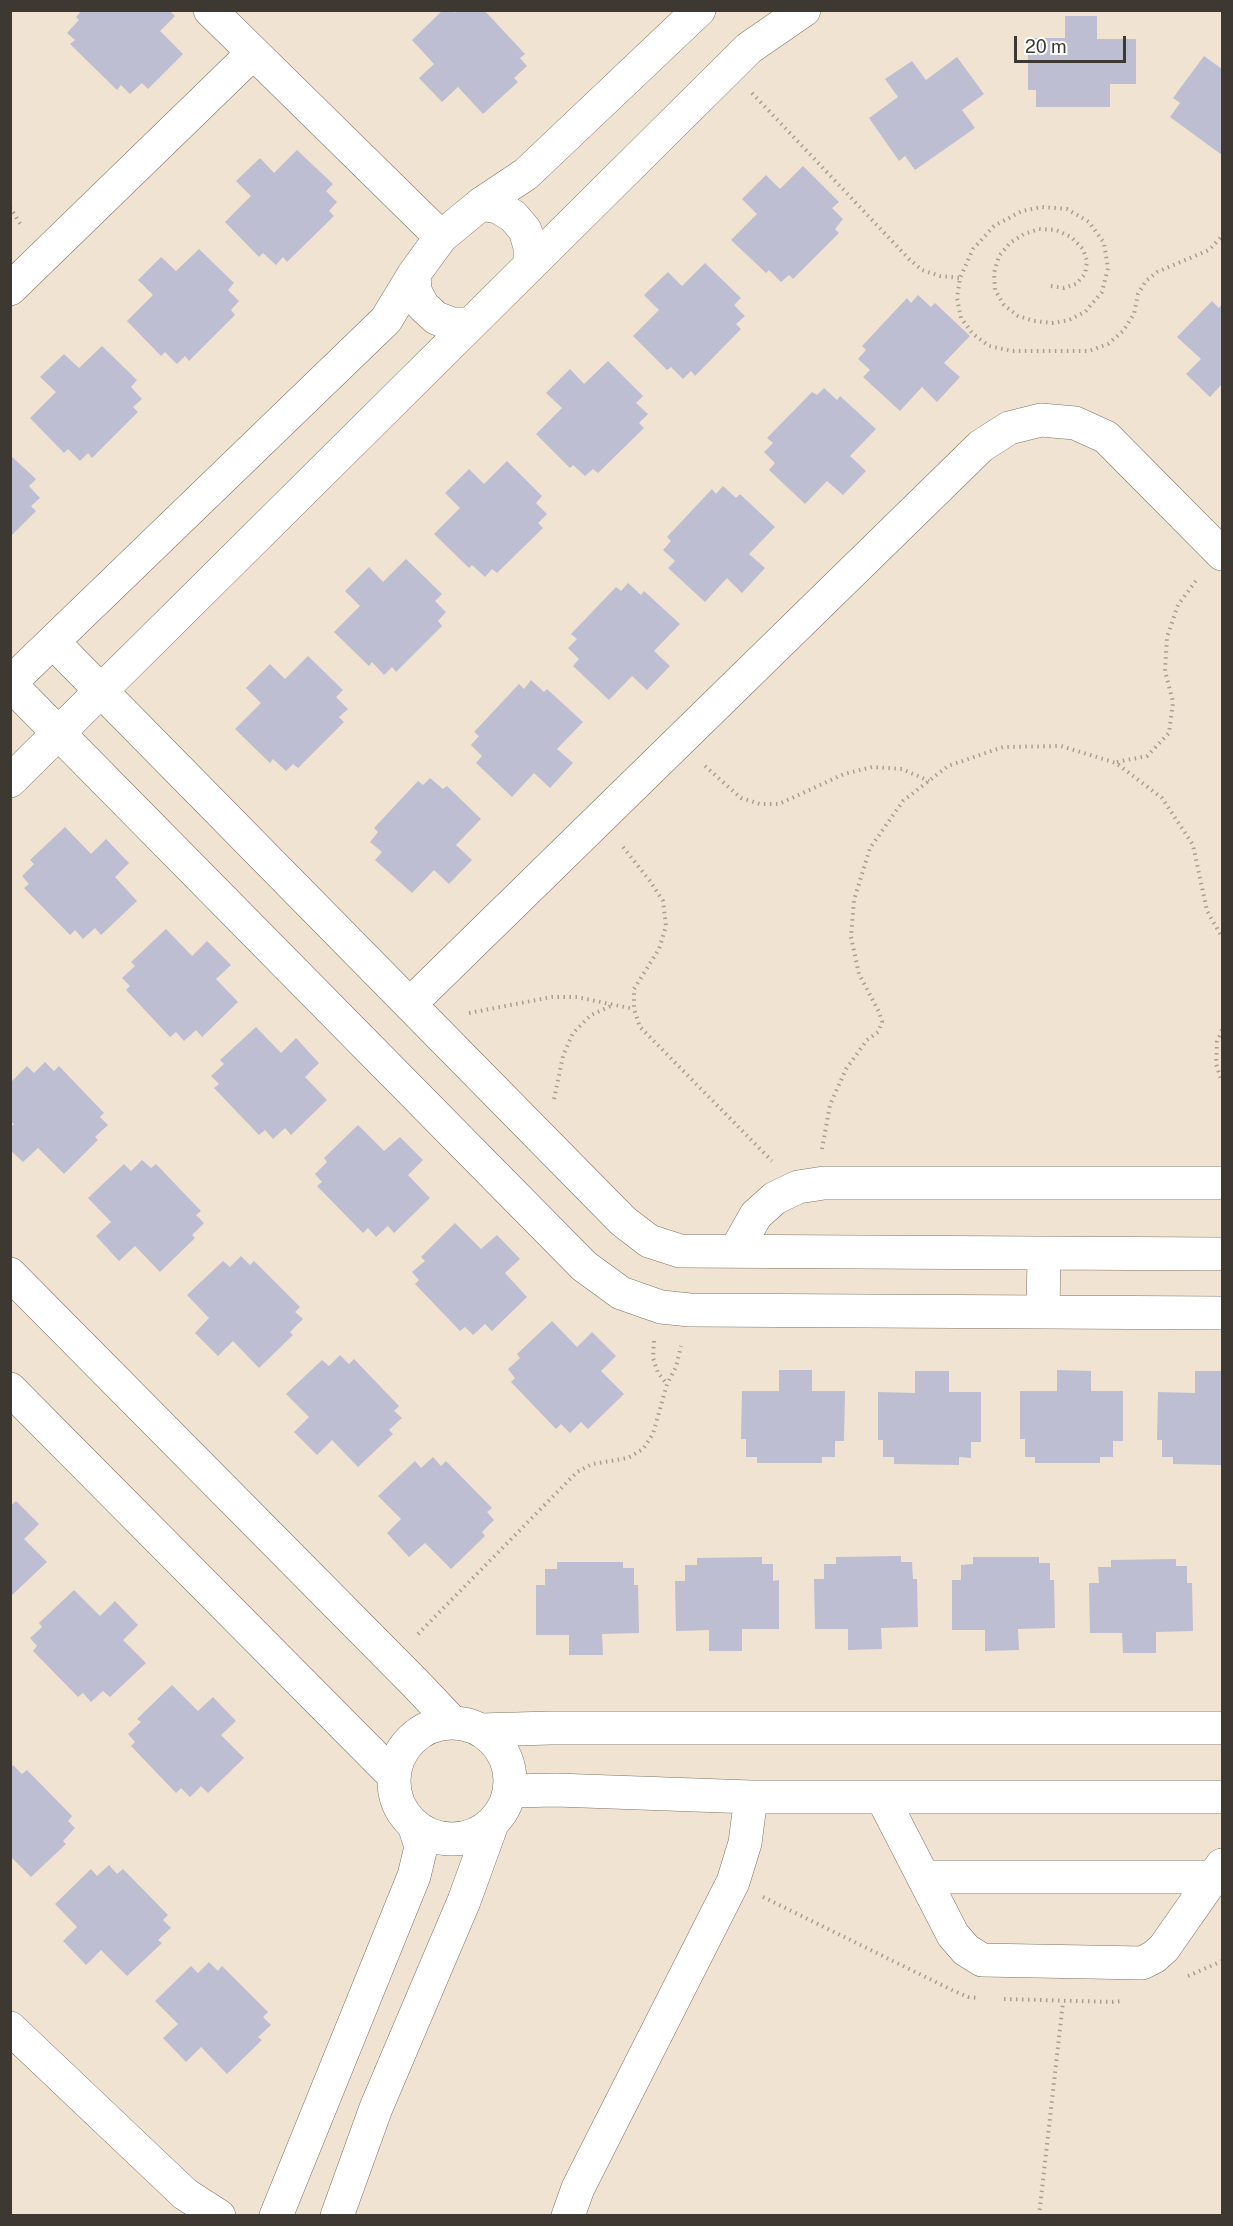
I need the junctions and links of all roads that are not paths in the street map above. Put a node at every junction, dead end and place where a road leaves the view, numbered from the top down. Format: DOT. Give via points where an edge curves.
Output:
graph roads {
  1 [pos="210,10"];
  2 [pos="699,10"];
  3 [pos="804,10"];
  4 [pos="253,53"];
  5 [pos="481,204"];
  6 [pos="441,237"];
  7 [pos="530,265"];
  8 [pos="414,274"];
  9 [pos="10,289"];
  10 [pos="469,324"];
  11 [pos="1214,562"];
  12 [pos="54,642"];
  13 [pos="10,684"];
  14 [pos="100,690"];
  15 [pos="59,732"];
  16 [pos="10,781"];
  17 [pos="419,1012"];
  18 [pos="1222,1183"];
  19 [pos="735,1252"];
  20 [pos="1044,1254"];
  21 [pos="1222,1254"];
  22 [pos="10,1274"];
  23 [pos="1042,1312"];
  24 [pos="1222,1313"];
  25 [pos="10,1389"];
  26 [pos="466,1726"];
  27 [pos="1222,1728"];
  28 [pos="393,1775"];
  29 [pos="510,1791"];
  30 [pos="751,1797"];
  31 [pos="882,1797"];
  32 [pos="1222,1797"];
  33 [pos="492,1824"];
  34 [pos="415,1828"];
  35 [pos="1218,1871"];
  36 [pos="923,1877"];
  37 [pos="10,2028"];
  38 [pos="219,2216"];
  39 [pos="276,2216"];
  40 [pos="338,2216"];
  41 [pos="568,2216"];
  1 -- 4 [label="street"];
  2 -- 5 [label="street" via="526,174"];
  3 -- 7 [label="street" via="750,48"];
  4 -- 6 [label="street"];
  4 -- 9 [label="street"];
  5 -- 6 [label="street"];
  5 -- 7 [label="street" via="498,207 525,230"];
  6 -- 8 [label="street"];
  7 -- 10 [label="street"];
  8 -- 10 [label="street" via="415,291 436,318 452,324"];
  8 -- 12 [label="street" via="386,320"];
  10 -- 14 [label="street"];
  11 -- 17 [label="street" via="1106,437 1075,423 1041,420 1009,428 981,446 600,818"];
  12 -- 13 [label="street"];
  12 -- 14 [label="street"];
  13 -- 15 [label="street"];
  14 -- 15 [label="street"];
  14 -- 17 [label="street"];
  15 -- 16 [label="street"];
  15 -- 23 [label="street" via="584,1266 621,1293 676,1309"];
  17 -- 19 [label="street" via="623,1221 649,1241 680,1251"];
  18 -- 19 [label="street" via="811,1185 775,1198 756,1215"];
  19 -- 20 [label="street"];
  20 -- 21 [label="street"];
  20 -- 23 [label="street"];
  22 -- 26 [label="street" via="392,1660"];
  23 -- 24 [label="street"];
  25 -- 28 [label="street"];
  26 -- 27 [label="street"];
  26 -- 28 [label="street" via="431,1727 413,1737 400,1755"];
  26 -- 29 [label="street" via="494,1741 505,1755 511,1773"];
  28 -- 34 [label="street" via="397,1804"];
  29 -- 30 [label="street"];
  29 -- 33 [label="street" via="504,1810"];
  30 -- 31 [label="street"];
  30 -- 41 [label="street" via="745,1843 733,1882 578,2188"];
  31 -- 32 [label="street"];
  31 -- 36 [label="street"];
  33 -- 34 [label="street" via="474,1836 454,1840 433,1838"];
  33 -- 40 [label="street" via="464,1901 376,2108"];
  34 -- 39 [label="street" via="421,1847 414,1875"];
  35 -- 36 [label="street"];
  35 -- 36 [label="street" via="1164,1948 1142,1963 982,1960 953,1935"];
  37 -- 38 [label="street" via="184,2194"];
}
